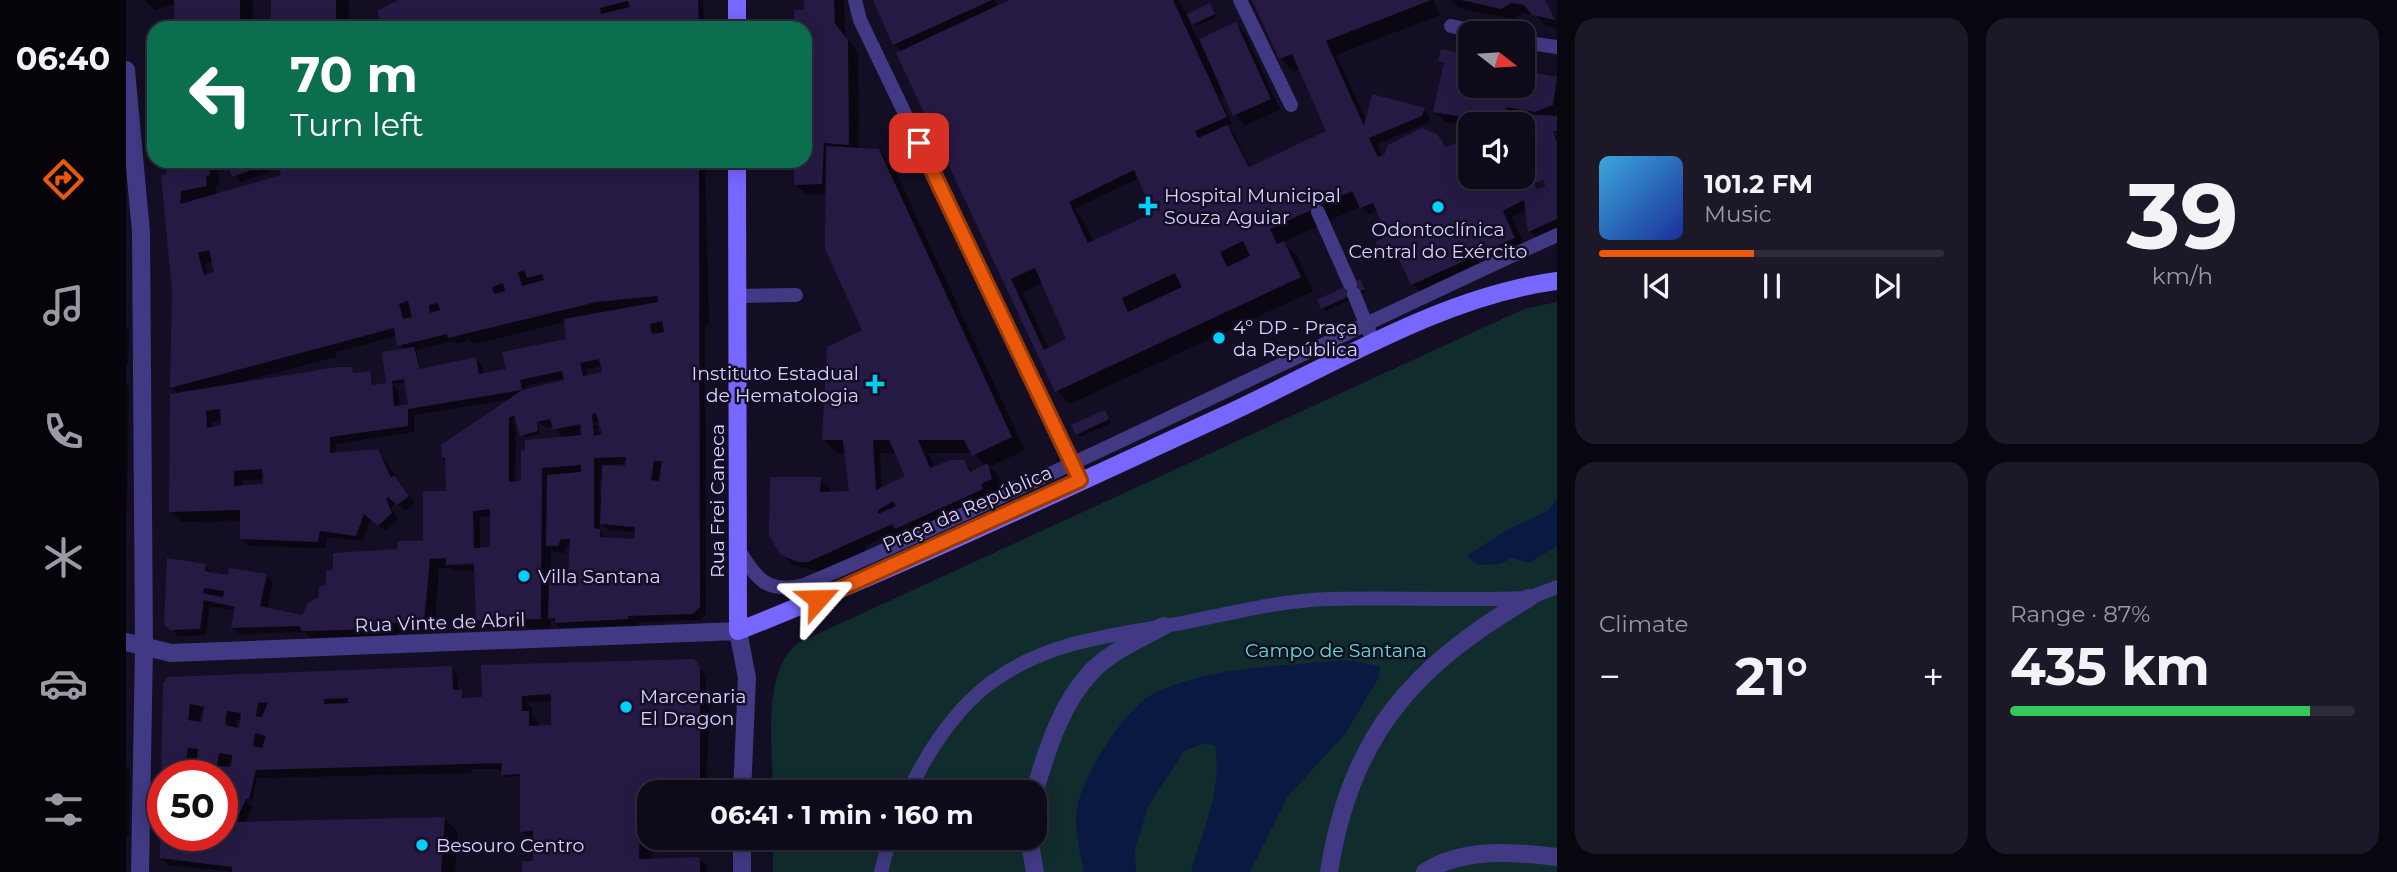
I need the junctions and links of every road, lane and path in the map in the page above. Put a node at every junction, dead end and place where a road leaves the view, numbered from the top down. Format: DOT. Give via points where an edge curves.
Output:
graph roads {
  1 [pos="737,0"];
  2 [pos="855,0"];
  3 [pos="1240,0"];
  4 [pos="737,21"];
  5 [pos="1451,26"];
  6 [pos="1458,28"];
  7 [pos="1535,44"];
  8 [pos="1557,47"];
  9 [pos="126,71"];
  10 [pos="1290,105"];
  11 [pos="737,168"];
  12 [pos="1318,212"];
  13 [pos="1557,235"];
  14 [pos="1557,281"];
  15 [pos="796,295"];
  16 [pos="737,296"];
  17 [pos="1366,323"];
  18 [pos="1373,341"];
  19 [pos="1077,472"];
  20 [pos="737,548"];
  21 [pos="1557,586"];
  22 [pos="1529,598"];
  23 [pos="1164,626"];
  24 [pos="738,631"];
  25 [pos="135,644"];
  26 [pos="743,780"];
  27 [pos="916,780"];
  28 [pos="1038,780"];
  29 [pos="742,850"];
  30 [pos="887,850"];
  31 [pos="1031,850"];
  32 [pos="1557,857"];
  33 [pos="140,872"];
  34 [pos="742,872"];
  35 [pos="881,872"];
  36 [pos="1035,872"];
  37 [pos="1329,872"];
  38 [pos="1425,872"];
  1 -- 4 [label="main road"];
  2 -- 19 [label="lane" via="860,20"];
  3 -- 10 [label="lane"];
  5 -- 6 [label="lane"];
  7 -- 8 [label="lane"];
  9 -- 25 [label="street" via="141,232"];
  11 -- 16 [label="main road, Rua Frei Caneca"];
  12 -- 17 [label="lane"];
  13 -- 17 [label="lane, Praça da República"];
  14 -- 18 [label="main road, Praça da República" via="1485,298"];
  15 -- 16 [label="lane"];
  16 -- 20 [label="main road, Rua Frei Caneca"];
  17 -- 18 [label="lane"];
  17 -- 19 [label="lane, Praça da República"];
  18 -- 19 [label="main road, Praça da República" via="1227,414"];
  19 -- 20 [label="lane, Praça da República" via="784,590 763,582"];
  19 -- 24 [label="main road, Praça da República" via="818,599"];
  20 -- 24 [label="main road, Rua Frei Caneca"];
  21 -- 22 [label="lane"];
  22 -- 23 [label="lane" via="1326,599"];
  22 -- 37 [label="street" via="1491,620 1418,679 1373,735 1352,777"];
  23 -- 27 [label="lane" via="1072,643 997,678 942,735"];
  23 -- 28 [label="street" via="1091,671 1049,743"];
  24 -- 25 [label="street, Rua Vinte de Abril" via="172,653"];
  24 -- 26 [label="street" via="747,678"];
  25 -- 33 [label="street"];
  29 -- 34 [label="street"];
  30 -- 35 [label="lane"];
  31 -- 36 [label="street"];
  32 -- 38 [label="street" via="1473,855"];
}
